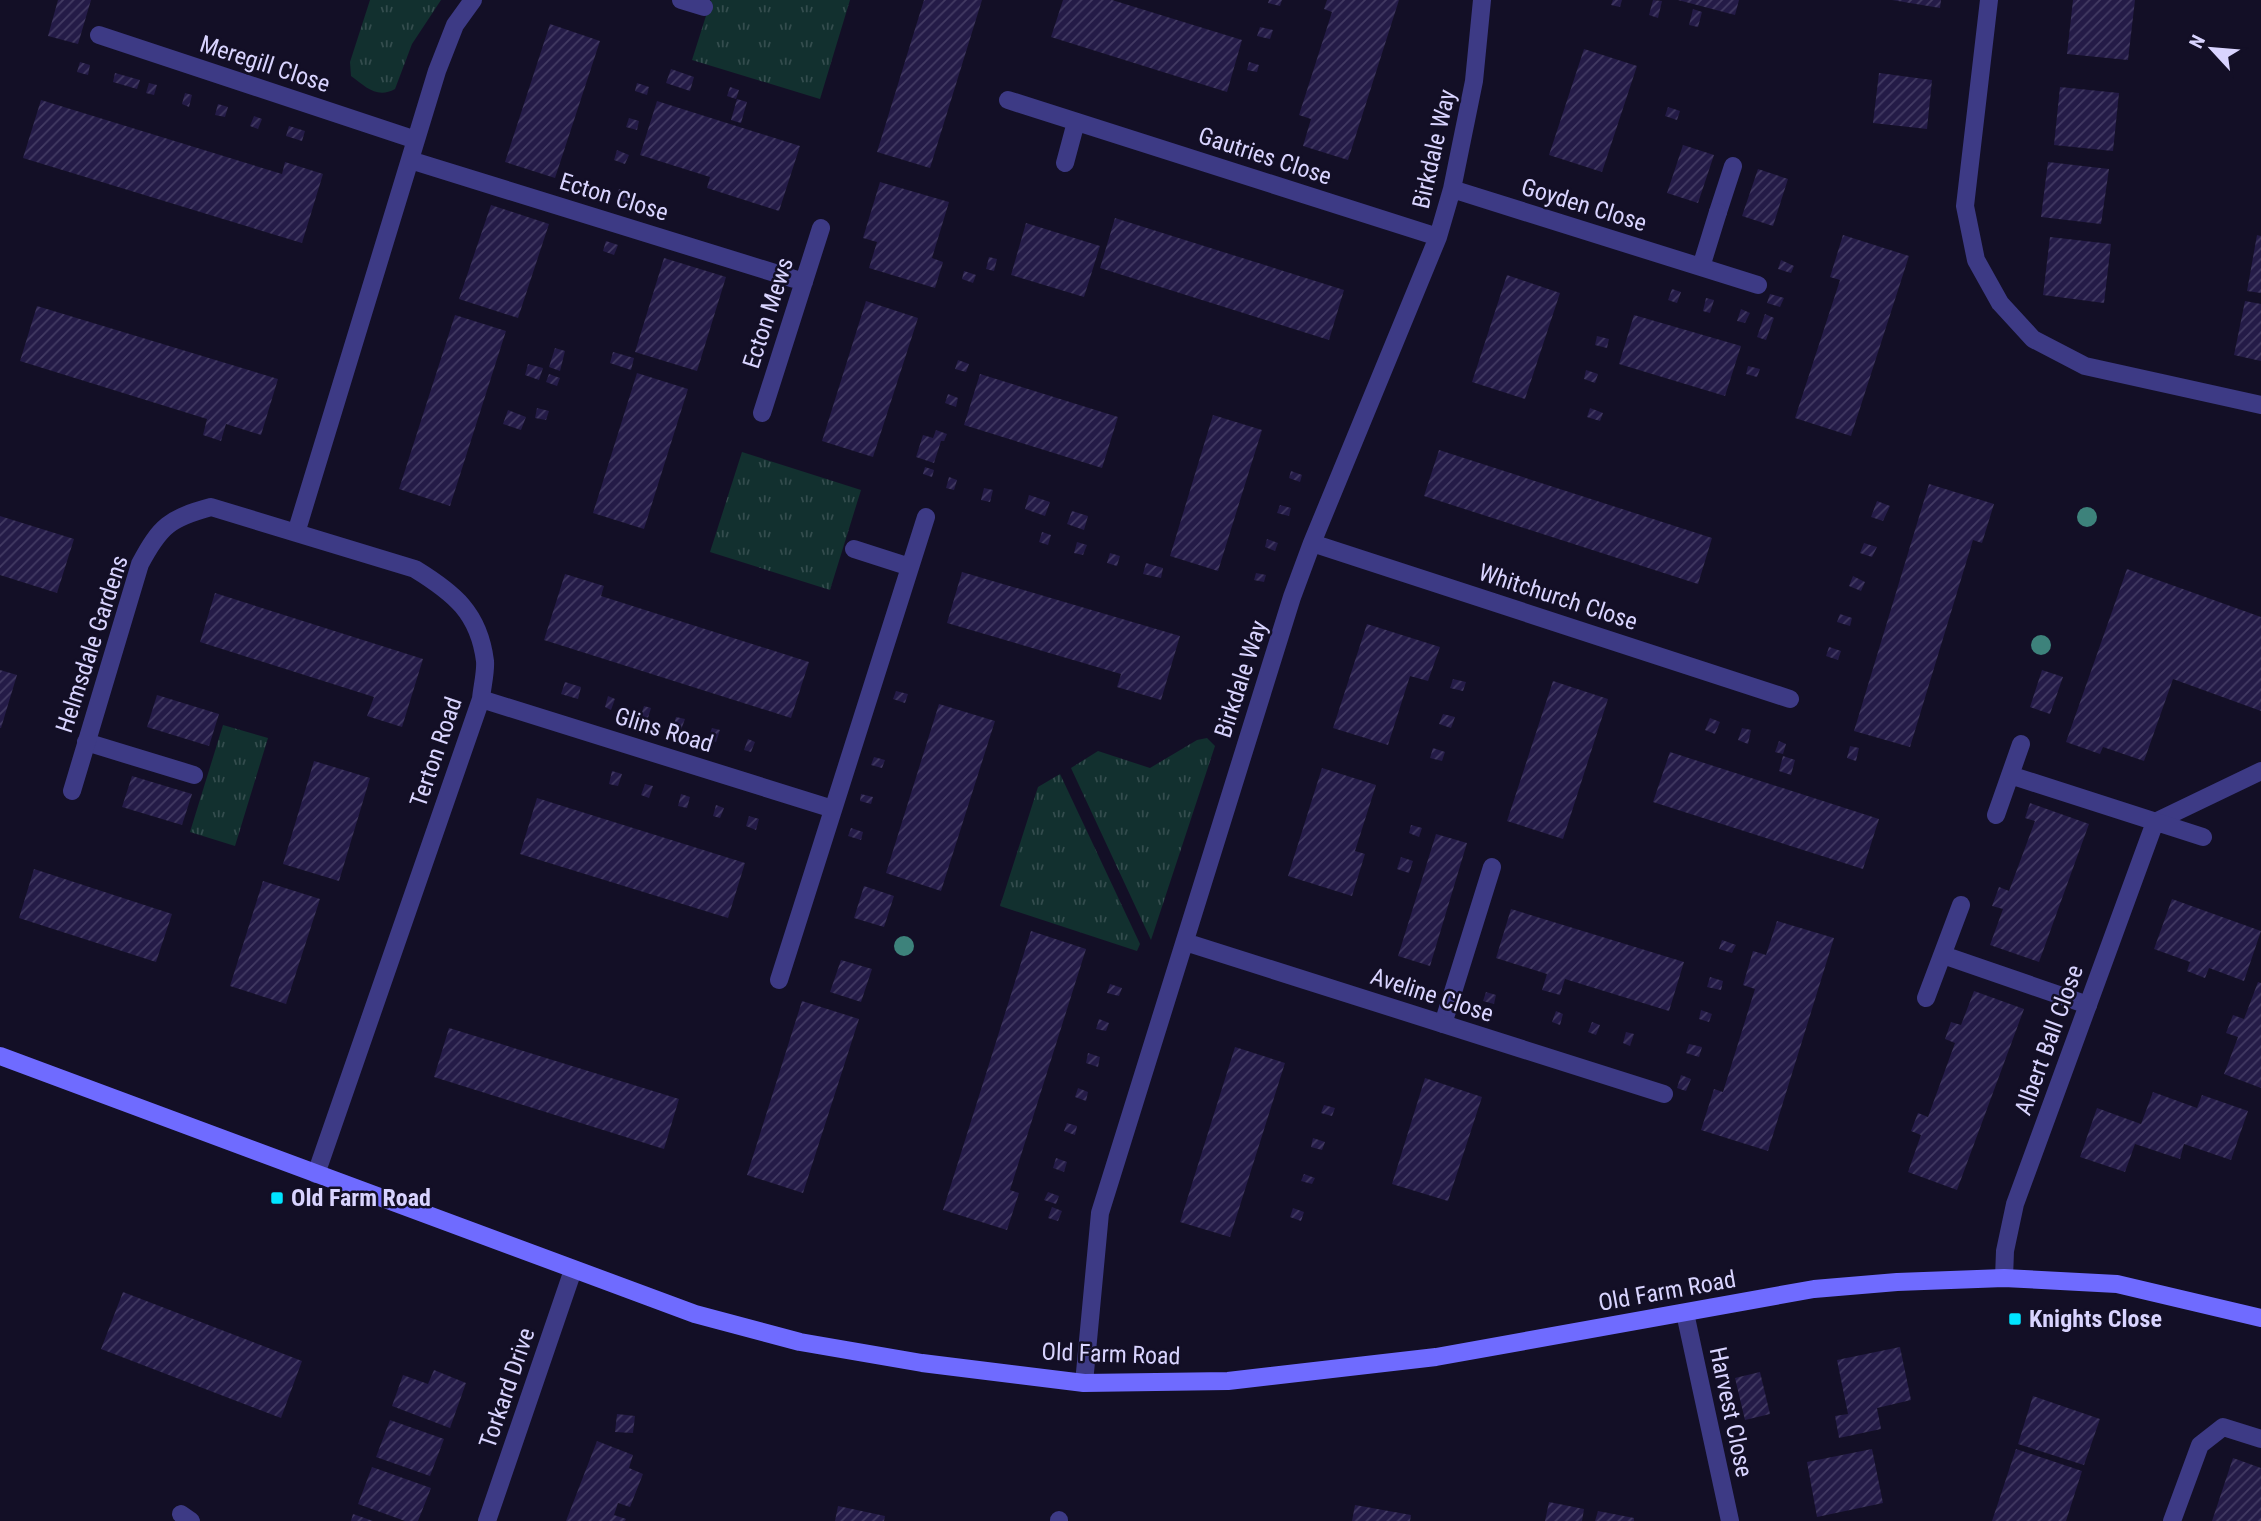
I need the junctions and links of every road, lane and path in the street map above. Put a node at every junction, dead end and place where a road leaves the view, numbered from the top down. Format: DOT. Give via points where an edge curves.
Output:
graph roads {
  1 [pos="474,0"];
  2 [pos="681,0"];
  3 [pos="1482,0"];
  4 [pos="1989,0"];
  5 [pos="704,7"];
  6 [pos="99,35"];
  7 [pos="1008,100"];
  8 [pos="1076,122"];
  9 [pos="416,140"];
  10 [pos="410,160"];
  11 [pos="1065,163"];
  12 [pos="1733,166"];
  13 [pos="1452,189"];
  14 [pos="821,228"];
  15 [pos="1438,237"];
  16 [pos="1701,267"];
  17 [pos="804,282"];
  18 [pos="1758,285"];
  19 [pos="2261,405"];
  20 [pos="762,414"];
  21 [pos="211,506"];
  22 [pos="926,517"];
  23 [pos="296,533"];
  24 [pos="1312,543"];
  25 [pos="854,549"];
  26 [pos="910,567"];
  27 [pos="481,699"];
  28 [pos="1790,699"];
  29 [pos="86,742"];
  30 [pos="2021,744"];
  31 [pos="2261,771"];
  32 [pos="194,775"];
  33 [pos="2010,775"];
  34 [pos="72,791"];
  35 [pos="833,809"];
  36 [pos="1996,815"];
  37 [pos="2155,822"];
  38 [pos="2203,837"];
  39 [pos="1492,867"];
  40 [pos="1961,905"];
  41 [pos="1185,942"];
  42 [pos="1942,955"];
  43 [pos="779,980"];
  44 [pos="1926,998"];
  45 [pos="2088,1005"];
  46 [pos="1443,1024"];
  47 [pos="0,1056"];
  48 [pos="1664,1094"];
  49 [pos="316,1174"];
  50 [pos="573,1270"];
  51 [pos="2004,1278"];
  52 [pos="1685,1313"];
  53 [pos="2261,1318"];
  54 [pos="1084,1383"];
  55 [pos="2261,1439"];
  56 [pos="487,1521"];
  57 [pos="1730,1521"];
  58 [pos="2172,1521"];
  1 -- 9 [label="street" via="455,25"];
  2 -- 5 [label="street"];
  3 -- 13 [label="street, Birkdale Way" via="1474,81"];
  4 -- 19 [label="street" via="1965,206 1976,260 2000,303 2034,339 2085,366"];
  6 -- 9 [label="street, Meregill Close"];
  7 -- 8 [label="street, Gautries Close"];
  8 -- 11 [label="street"];
  8 -- 15 [label="street, Gautries Close"];
  9 -- 10 [label="street"];
  10 -- 17 [label="street, Ecton Close"];
  10 -- 23 [label="street"];
  12 -- 16 [label="street"];
  13 -- 15 [label="street, Birkdale Way"];
  13 -- 16 [label="street, Goyden Close"];
  14 -- 17 [label="street, Ecton Mews"];
  15 -- 24 [label="street, Birkdale Way"];
  16 -- 18 [label="street, Goyden Close"];
  17 -- 20 [label="street, Ecton Mews"];
  21 -- 23 [label="street, Terton Road"];
  21 -- 29 [label="street, Helmsdale Gardens" via="180,515 155,536 140,564"];
  22 -- 26 [label="street"];
  23 -- 27 [label="street, Terton Road" via="415,569 445,587 467,608 478,632 485,663"];
  24 -- 28 [label="street, Whitchurch Close"];
  24 -- 41 [label="street, Birkdale Way"];
  25 -- 26 [label="street"];
  26 -- 35 [label="street"];
  27 -- 35 [label="street, Glins Road"];
  27 -- 49 [label="street, Terton Road"];
  29 -- 32 [label="street"];
  29 -- 34 [label="street, Helmsdale Gardens"];
  30 -- 33 [label="street"];
  31 -- 37 [label="street"];
  33 -- 36 [label="street"];
  33 -- 37 [label="street"];
  35 -- 43 [label="street"];
  37 -- 38 [label="street"];
  37 -- 45 [label="street, Albert Ball Close"];
  39 -- 46 [label="street"];
  40 -- 42 [label="street"];
  41 -- 46 [label="street, Aveline Close"];
  41 -- 54 [label="street, Birkdale Way" via="1100,1213"];
  42 -- 44 [label="street"];
  42 -- 45 [label="street"];
  45 -- 51 [label="street, Albert Ball Close" via="2015,1204"];
  46 -- 48 [label="street, Aveline Close"];
  47 -- 49 [label="street, Old Farm Road"];
  49 -- 50 [label="street, Old Farm Road"];
  50 -- 54 [label="street, Old Farm Road" via="695,1314 800,1342"];
  50 -- 56 [label="street, Torkard Drive"];
  51 -- 52 [label="street, Old Farm Road" via="1814,1289"];
  51 -- 53 [label="street, Old Farm Road" via="2117,1284"];
  52 -- 54 [label="street, Old Farm Road" via="1436,1357 1228,1381"];
  52 -- 57 [label="street, Harvest Close"];
  55 -- 58 [label="street" via="2223,1427 2200,1445"];
}
